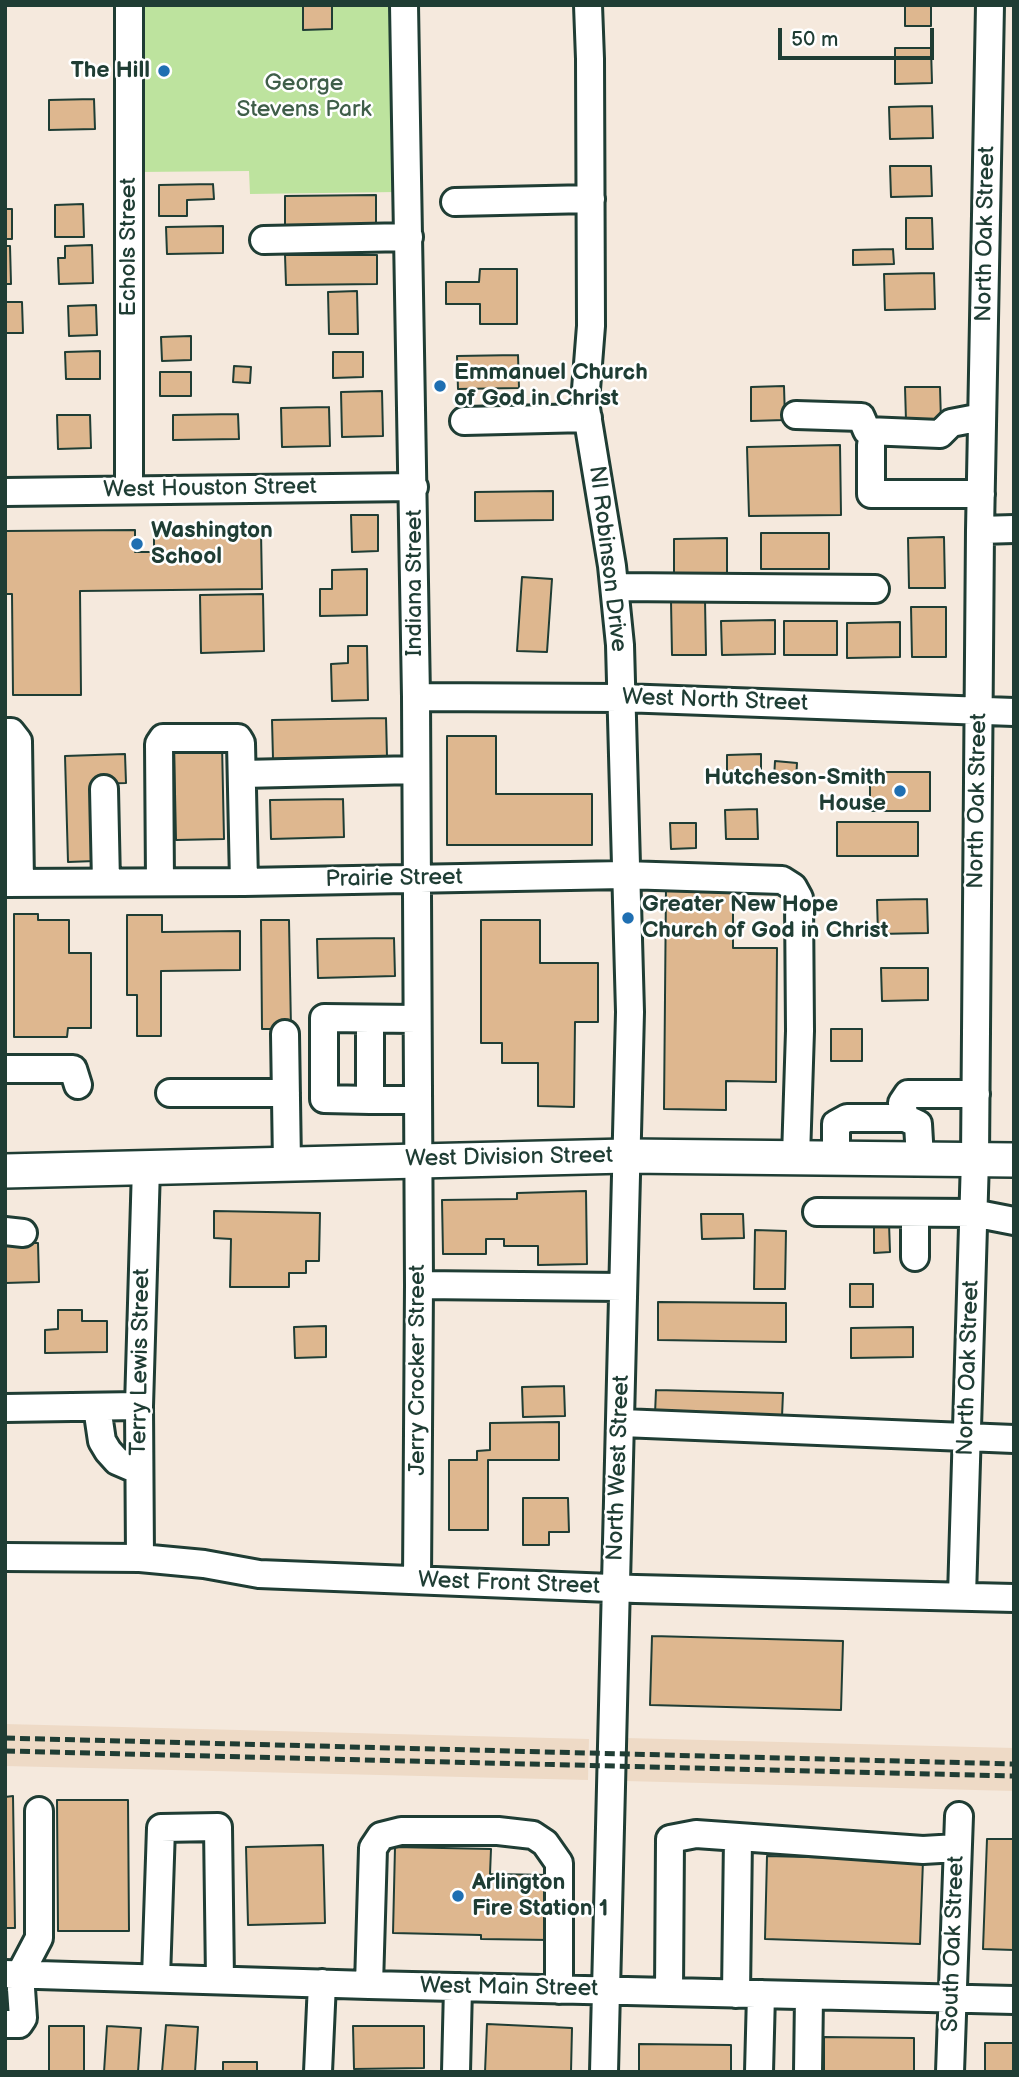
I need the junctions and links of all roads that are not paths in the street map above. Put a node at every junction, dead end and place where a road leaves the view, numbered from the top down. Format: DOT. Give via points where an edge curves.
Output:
graph roads {
  1 [pos="130,5"];
  2 [pos="404,5"];
  3 [pos="588,5"];
  4 [pos="990,5"];
  5 [pos="591,200"];
  6 [pos="455,202"];
  7 [pos="409,237"];
  8 [pos="264,240"];
  9 [pos="796,415"];
  10 [pos="982,417"];
  11 [pos="588,418"];
  12 [pos="464,421"];
  13 [pos="871,445"];
  14 [pos="414,488"];
  15 [pos="128,490"];
  16 [pos="5,492"];
  17 [pos="981,494"];
  18 [pos="1014,529"];
  19 [pos="980,530"];
  20 [pos="614,587"];
  21 [pos="876,589"];
  22 [pos="416,697"];
  23 [pos="621,698"];
  24 [pos="979,712"];
  25 [pos="1014,712"];
  26 [pos="5,732"];
  27 [pos="416,770"];
  28 [pos="242,774"];
  29 [pos="104,789"];
  30 [pos="624,875"];
  31 [pos="416,879"];
  32 [pos="106,882"];
  33 [pos="160,882"];
  34 [pos="244,882"];
  35 [pos="13,883"];
  36 [pos="370,1019"];
  37 [pos="416,1019"];
  38 [pos="285,1034"];
  39 [pos="5,1069"];
  40 [pos="78,1085"];
  41 [pos="170,1093"];
  42 [pos="286,1093"];
  43 [pos="976,1094"];
  44 [pos="370,1100"];
  45 [pos="416,1100"];
  46 [pos="905,1118"];
  47 [pos="626,1156"];
  48 [pos="796,1157"];
  49 [pos="836,1158"];
  50 [pos="920,1159"];
  51 [pos="975,1159"];
  52 [pos="1014,1160"];
  53 [pos="416,1161"];
  54 [pos="287,1164"];
  55 [pos="146,1167"];
  56 [pos="5,1171"];
  57 [pos="817,1212"];
  58 [pos="915,1213"];
  59 [pos="973,1213"];
  60 [pos="1014,1222"];
  61 [pos="915,1257"];
  62 [pos="419,1285"];
  63 [pos="623,1287"];
  64 [pos="139,1406"];
  65 [pos="97,1407"];
  66 [pos="5,1408"];
  67 [pos="622,1423"];
  68 [pos="967,1438"];
  69 [pos="1014,1438"];
  70 [pos="138,1470"];
  71 [pos="5,1557"];
  72 [pos="140,1558"];
  73 [pos="418,1580"];
  74 [pos="616,1588"];
  75 [pos="962,1596"];
  76 [pos="1014,1598"];
  77 [pos="39,1811"];
  78 [pos="958,1816"];
  79 [pos="738,1837"];
  80 [pos="957,1848"];
  81 [pos="13,1974"];
  82 [pos="156,1978"];
  83 [pos="220,1980"];
  84 [pos="322,1983"];
  85 [pos="369,1985"];
  86 [pos="458,1987"];
  87 [pos="559,1990"];
  88 [pos="608,1991"];
  89 [pos="669,1992"];
  90 [pos="748,1994"];
  91 [pos="809,1996"];
  92 [pos="951,1999"];
  93 [pos="1014,2000"];
  94 [pos="5,2024"];
  95 [pos="318,2072"];
  96 [pos="456,2072"];
  97 [pos="604,2072"];
  98 [pos="759,2072"];
  99 [pos="808,2072"];
  100 [pos="950,2072"];
  1 -- 15 [label="street, Echols Street"];
  2 -- 7 [label="street, Indiana Street"];
  3 -- 5 [label="street, Nl Robinson Drive"];
  4 -- 10 [label="street, North Oak Street"];
  5 -- 6 [label="street"];
  5 -- 11 [label="street, Nl Robinson Drive"];
  7 -- 8 [label="street"];
  7 -- 14 [label="street, Indiana Street"];
  9 -- 10 [label="street" via="861,417 867,431 940,433 951,423"];
  10 -- 17 [label="street, North Oak Street"];
  11 -- 12 [label="street"];
  11 -- 20 [label="street, Nl Robinson Drive"];
  13 -- 17 [label="street" via="871,494"];
  14 -- 15 [label="street, West Houston Street"];
  14 -- 22 [label="street, Indiana Street"];
  15 -- 16 [label="street, West Houston Street"];
  17 -- 19 [label="street, North Oak Street"];
  18 -- 19 [label="street"];
  19 -- 24 [label="street, North Oak Street"];
  20 -- 21 [label="street"];
  20 -- 23 [label="street, Nl Robinson Drive"];
  22 -- 23 [label="street, West North Street"];
  22 -- 27 [label="street, Indiana Street"];
  23 -- 24 [label="street, West North Street"];
  23 -- 30 [label="street, Nl Robinson Drive"];
  24 -- 25 [label="street, West North Street"];
  24 -- 43 [label="street, North Oak Street"];
  26 -- 35 [label="street" via="18,741"];
  27 -- 28 [label="street"];
  27 -- 31 [label="street, Indiana Street"];
  28 -- 33 [label="street" via="238,738 163,738 159,744"];
  28 -- 34 [label="street"];
  29 -- 32 [label="street"];
  30 -- 31 [label="street, Prairie Street"];
  30 -- 47 [label="street, Nl Robinson Drive" via="630,1012"];
  30 -- 48 [label="street, Prairie Street" via="782,880 793,887 799,898"];
  31 -- 34 [label="street, Prairie Street"];
  31 -- 37 [label="street, Indiana Street"];
  32 -- 33 [label="street, Prairie Street"];
  32 -- 35 [label="street, Prairie Street"];
  33 -- 34 [label="street, Prairie Street"];
  36 -- 37 [label="street"];
  36 -- 44 [label="street"];
  36 -- 44 [label="street" via="324,1018 324,1099"];
  37 -- 45 [label="street, Indiana Street"];
  38 -- 42 [label="street"];
  39 -- 40 [label="street" via="73,1069"];
  41 -- 42 [label="street"];
  42 -- 54 [label="street"];
  43 -- 46 [label="street" via="908,1094 902,1103"];
  43 -- 51 [label="street, North Oak Street"];
  44 -- 45 [label="street"];
  45 -- 53 [label="street, Indiana Street"];
  46 -- 49 [label="street" via="847,1118 836,1124"];
  46 -- 50 [label="street" via="918,1124"];
  47 -- 48 [label="main road, West Division Street"];
  47 -- 53 [label="main road, West Division Street"];
  47 -- 63 [label="street, North West Street"];
  48 -- 49 [label="main road, West Division Street"];
  49 -- 50 [label="main road, West Division Street"];
  50 -- 51 [label="main road, West Division Street"];
  51 -- 52 [label="main road, West Division Street"];
  51 -- 59 [label="street, North Oak Street"];
  53 -- 54 [label="main road, West Division Street"];
  53 -- 62 [label="street, Jerry Crocker Street"];
  54 -- 55 [label="main road, West Division Street"];
  55 -- 56 [label="main road, West Division Street"];
  55 -- 64 [label="street, Terry Lewis Street"];
  57 -- 58 [label="street"];
  58 -- 59 [label="street"];
  58 -- 61 [label="street"];
  59 -- 60 [label="street"];
  59 -- 68 [label="street, North Oak Street"];
  62 -- 63 [label="street"];
  62 -- 73 [label="street, Jerry Crocker Street"];
  63 -- 67 [label="street, North West Street"];
  64 -- 65 [label="street"];
  64 -- 70 [label="street, Terry Lewis Street"];
  65 -- 66 [label="street"];
  65 -- 70 [label="street" via="102,1441 117,1461"];
  67 -- 68 [label="street"];
  67 -- 74 [label="street, North West Street"];
  68 -- 69 [label="street"];
  68 -- 75 [label="street, North Oak Street"];
  70 -- 72 [label="street, Terry Lewis Street"];
  71 -- 72 [label="street, West Front Street"];
  72 -- 73 [label="street, West Front Street" via="204,1563 260,1574"];
  73 -- 74 [label="street, West Front Street"];
  74 -- 75 [label="street, West Front Street"];
  74 -- 88 [label="street, North West Street"];
  75 -- 76 [label="street, West Front Street"];
  77 -- 81 [label="street" via="39,1938"];
  78 -- 80 [label="street, South Oak Street"];
  79 -- 80 [label="street" via="923,1850"];
  79 -- 89 [label="street" via="696,1834 670,1839"];
  79 -- 90 [label="street"];
  80 -- 92 [label="street, South Oak Street"];
  81 -- 82 [label="street, West Main Street"];
  81 -- 94 [label="street" via="23,2018 19,2024"];
  82 -- 83 [label="street, West Main Street"];
  82 -- 83 [label="street" via="162,1828 218,1827"];
  83 -- 84 [label="street, West Main Street"];
  84 -- 85 [label="street, West Main Street"];
  84 -- 95 [label="street"];
  85 -- 86 [label="street, West Main Street"];
  85 -- 87 [label="street" via="373,1848 381,1836 401,1831 498,1831 533,1835 559,1863"];
  86 -- 87 [label="street, West Main Street"];
  86 -- 96 [label="street"];
  87 -- 88 [label="street, West Main Street"];
  88 -- 89 [label="street, West Main Street"];
  88 -- 97 [label="street, North West Street"];
  89 -- 90 [label="street, West Main Street"];
  90 -- 91 [label="street, West Main Street"];
  90 -- 98 [label="street"];
  91 -- 92 [label="street, West Main Street"];
  91 -- 99 [label="street"];
  92 -- 93 [label="street, West Main Street"];
  92 -- 100 [label="street, South Oak Street"];
}
